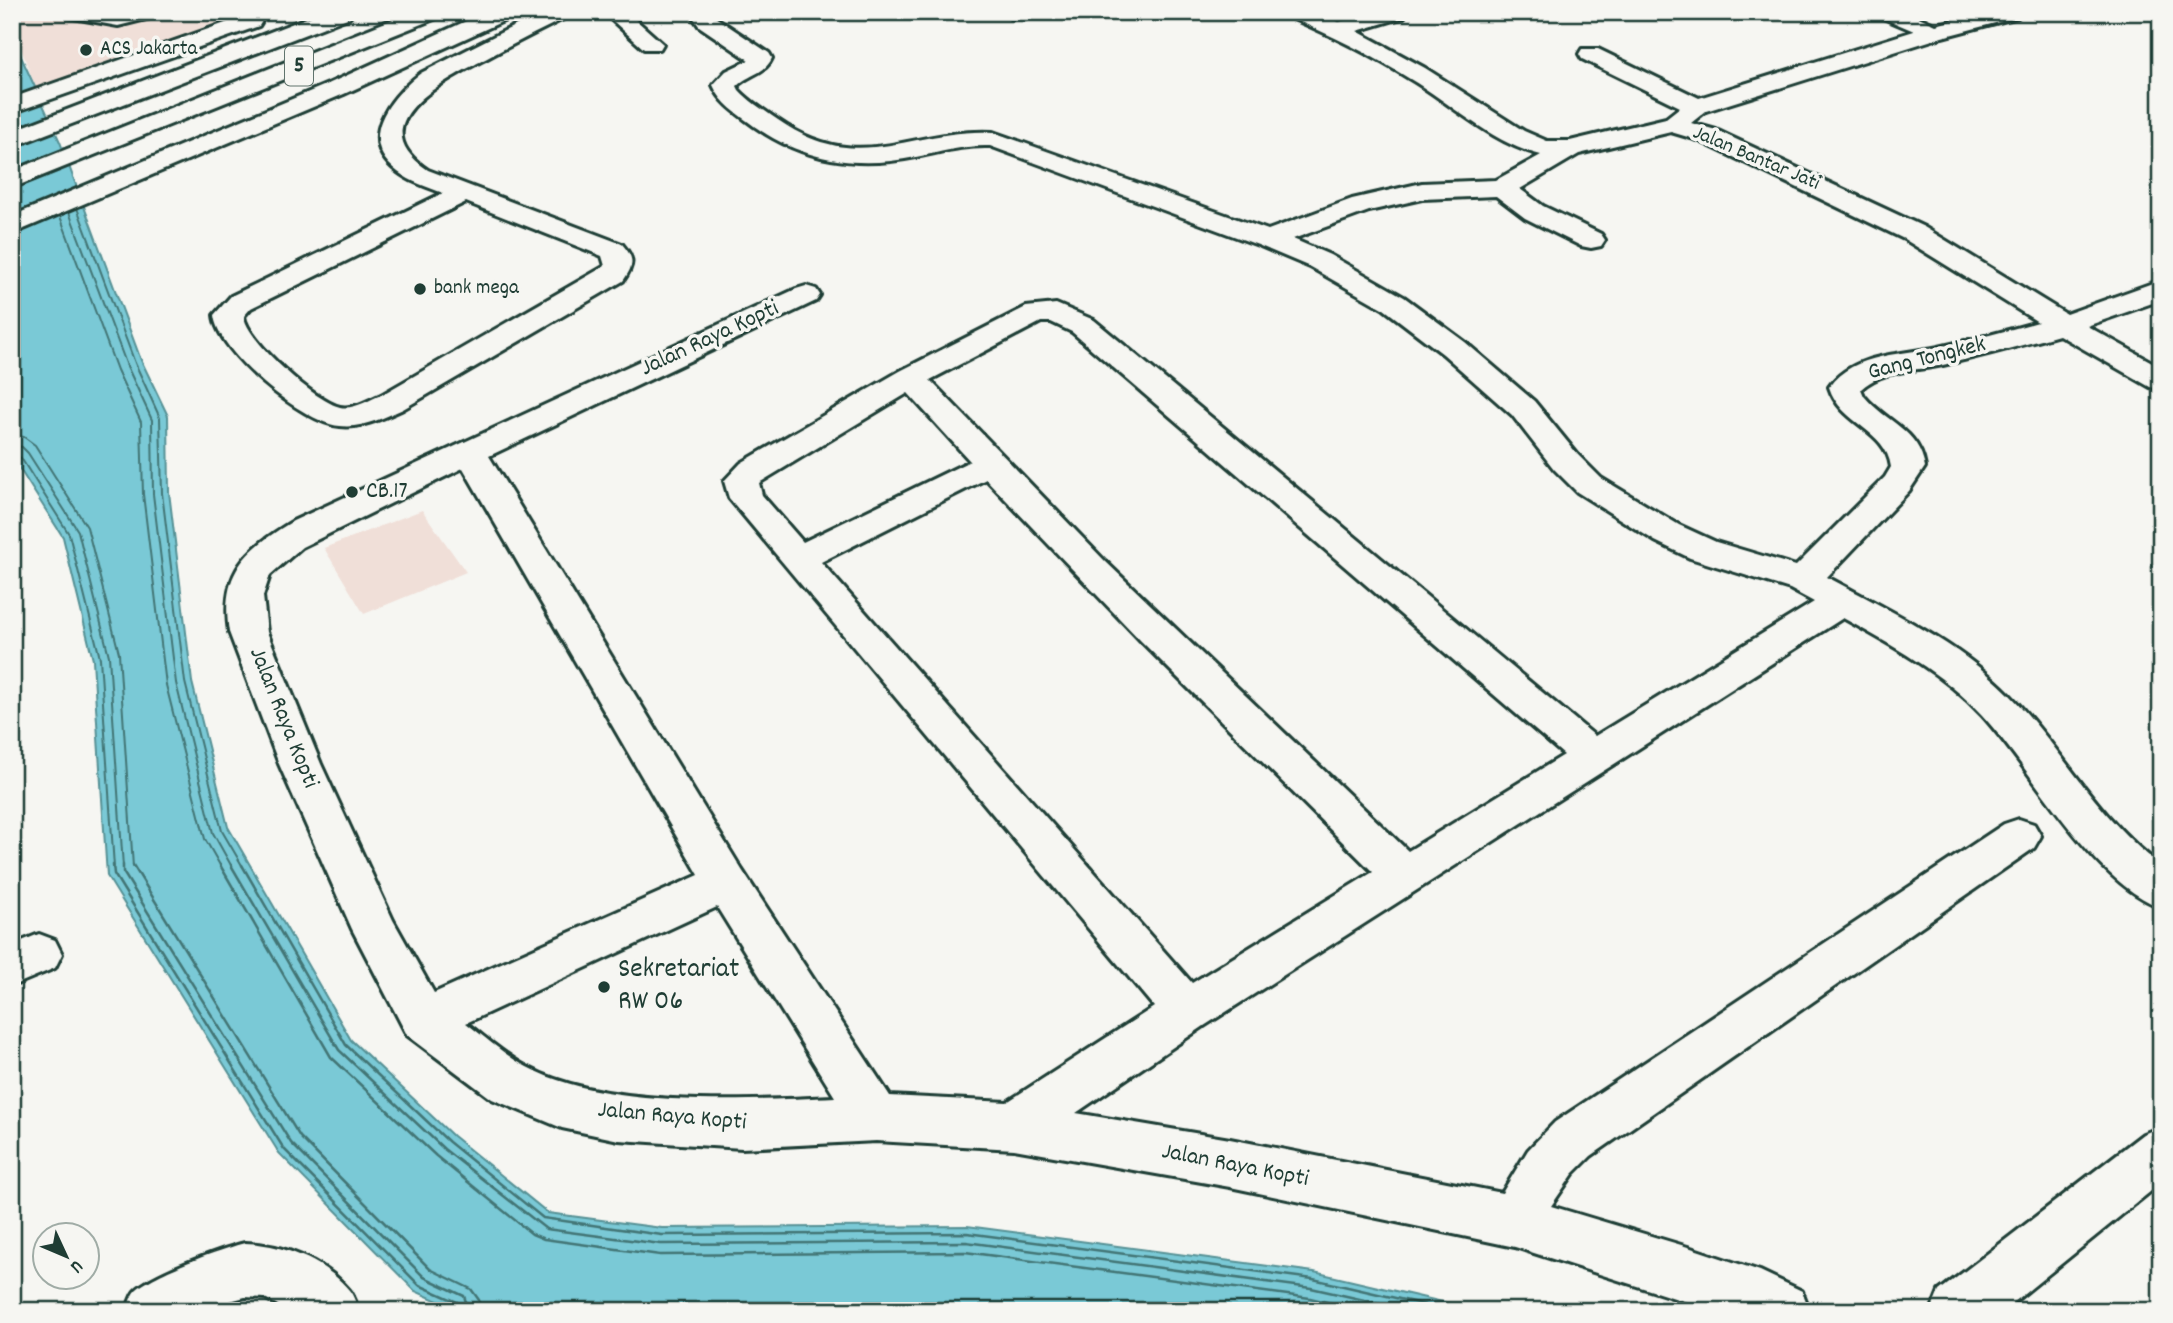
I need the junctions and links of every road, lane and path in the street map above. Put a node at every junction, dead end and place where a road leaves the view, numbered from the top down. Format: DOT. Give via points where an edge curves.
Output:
graph roads {
  1 [pos="76,12"];
  2 [pos="146,12"];
  3 [pos="276,12"];
  4 [pos="342,12"];
  5 [pos="431,12"];
  6 [pos="504,12"];
  7 [pos="559,12"];
  8 [pos="614,12"];
  9 [pos="705,12"];
  10 [pos="1297,12"];
  11 [pos="1396,12"];
  12 [pos="1889,12"];
  13 [pos="2010,12"];
  14 [pos="1338,30"];
  15 [pos="1934,32"];
  16 [pos="652,44"];
  17 [pos="1590,54"];
  18 [pos="12,106"];
  19 [pos="1697,106"];
  20 [pos="1672,125"];
  21 [pos="12,140"];
  22 [pos="1570,149"];
  23 [pos="12,180"];
  24 [pos="1502,188"];
  25 [pos="464,192"];
  26 [pos="12,226"];
  27 [pos="1268,239"];
  28 [pos="1591,240"];
  29 [pos="2161,289"];
  30 [pos="806,295"];
  31 [pos="2061,324"];
  32 [pos="911,378"];
  33 [pos="2161,380"];
  34 [pos="470,451"];
  35 [pos="989,465"];
  36 [pos="799,558"];
  37 [pos="1816,595"];
  38 [pos="1591,756"];
  39 [pos="2019,836"];
  40 [pos="1406,876"];
  41 [pos="726,883"];
  42 [pos="2161,889"];
  43 [pos="1187,1011"];
  44 [pos="424,1020"];
  45 [pos="876,1118"];
  46 [pos="1014,1126"];
  47 [pos="2161,1152"];
  48 [pos="1515,1222"];
  49 [pos="154,1311"];
  50 [pos="331,1311"];
  51 [pos="1782,1311"];
  52 [pos="1959,1311"];
  1 -- 2 [label="main road" via="118,19"];
  3 -- 18 [label="main road"];
  4 -- 21 [label="main road, 5"];
  5 -- 23 [label="main road, 5"];
  6 -- 26 [label="main road" via="336,89"];
  7 -- 25 [label="main road" via="426,82 402,105 393,122 388,141 393,155 412,171"];
  8 -- 16 [label="main road"];
  9 -- 27 [label="main road" via="707,21 761,58 725,85 731,97 816,152 874,156 964,139 993,139"];
  10 -- 14 [label="main road, Jalan Bantar Jati"];
  11 -- 14 [label="main road"];
  12 -- 15 [label="main road"];
  13 -- 15 [label="main road"];
  14 -- 22 [label="main road, Jalan Bantar Jati" via="1417,72 1515,136 1539,147"];
  15 -- 19 [label="main road"];
  17 -- 19 [label="main road"];
  19 -- 20 [label="main road"];
  20 -- 22 [label="main road, Jalan Bantar Jati"];
  20 -- 31 [label="main road, Jalan Bantar Jati" via="1732,144 1874,212"];
  22 -- 24 [label="main road"];
  24 -- 27 [label="main road" via="1422,191 1360,205"];
  24 -- 28 [label="main road" via="1545,218"];
  25 -- 25 [label="main road" via="241,302 229,315 230,326 279,380 323,414 356,415 392,401 527,326 613,275 619,266 612,250"];
  27 -- 37 [label="main road" via="1357,280 1421,322 1523,408 1589,485 1667,533"];
  29 -- 31 [label="main road"];
  30 -- 34 [label="main road, Jalan Raya Kopti"];
  31 -- 33 [label="main road, Jalan Bantar Jati"];
  31 -- 37 [label="main road, Gang Tongkek" via="1877,369 1850,381 1845,387 1849,400 1904,448 1908,467"];
  32 -- 35 [label="main road"];
  32 -- 36 [label="main road" via="741,481 746,498"];
  32 -- 38 [label="main road" via="1036,313 1056,313 1083,326"];
  34 -- 41 [label="main road"];
  34 -- 44 [label="main road, Jalan Raya Kopti" via="276,546 256,564 246,583 242,609 300,764 374,929"];
  35 -- 36 [label="main road"];
  35 -- 40 [label="main road" via="1210,688"];
  36 -- 43 [label="main road"];
  37 -- 38 [label="main road"];
  37 -- 42 [label="main road" via="1900,632 1967,677 1997,706 2103,837 2131,867"];
  38 -- 40 [label="main road"];
  39 -- 48 [label="main road" via="1573,1139 1554,1154"];
  40 -- 43 [label="main road"];
  41 -- 44 [label="main road"];
  41 -- 45 [label="main road"];
  43 -- 46 [label="main road"];
  44 -- 45 [label="main road, Jalan Raya Kopti" via="509,1083 562,1105 619,1117 742,1125"];
  45 -- 46 [label="main road, Jalan Raya Kopti"];
  46 -- 48 [label="main road, Jalan Raya Kopti" via="1230,1163"];
  47 -- 52 [label="main road"];
  48 -- 51 [label="main road, Jalan Raya Kopti" via="1688,1274"];
  49 -- 50 [label="main road" via="236,1270 264,1268 293,1279"];
}
